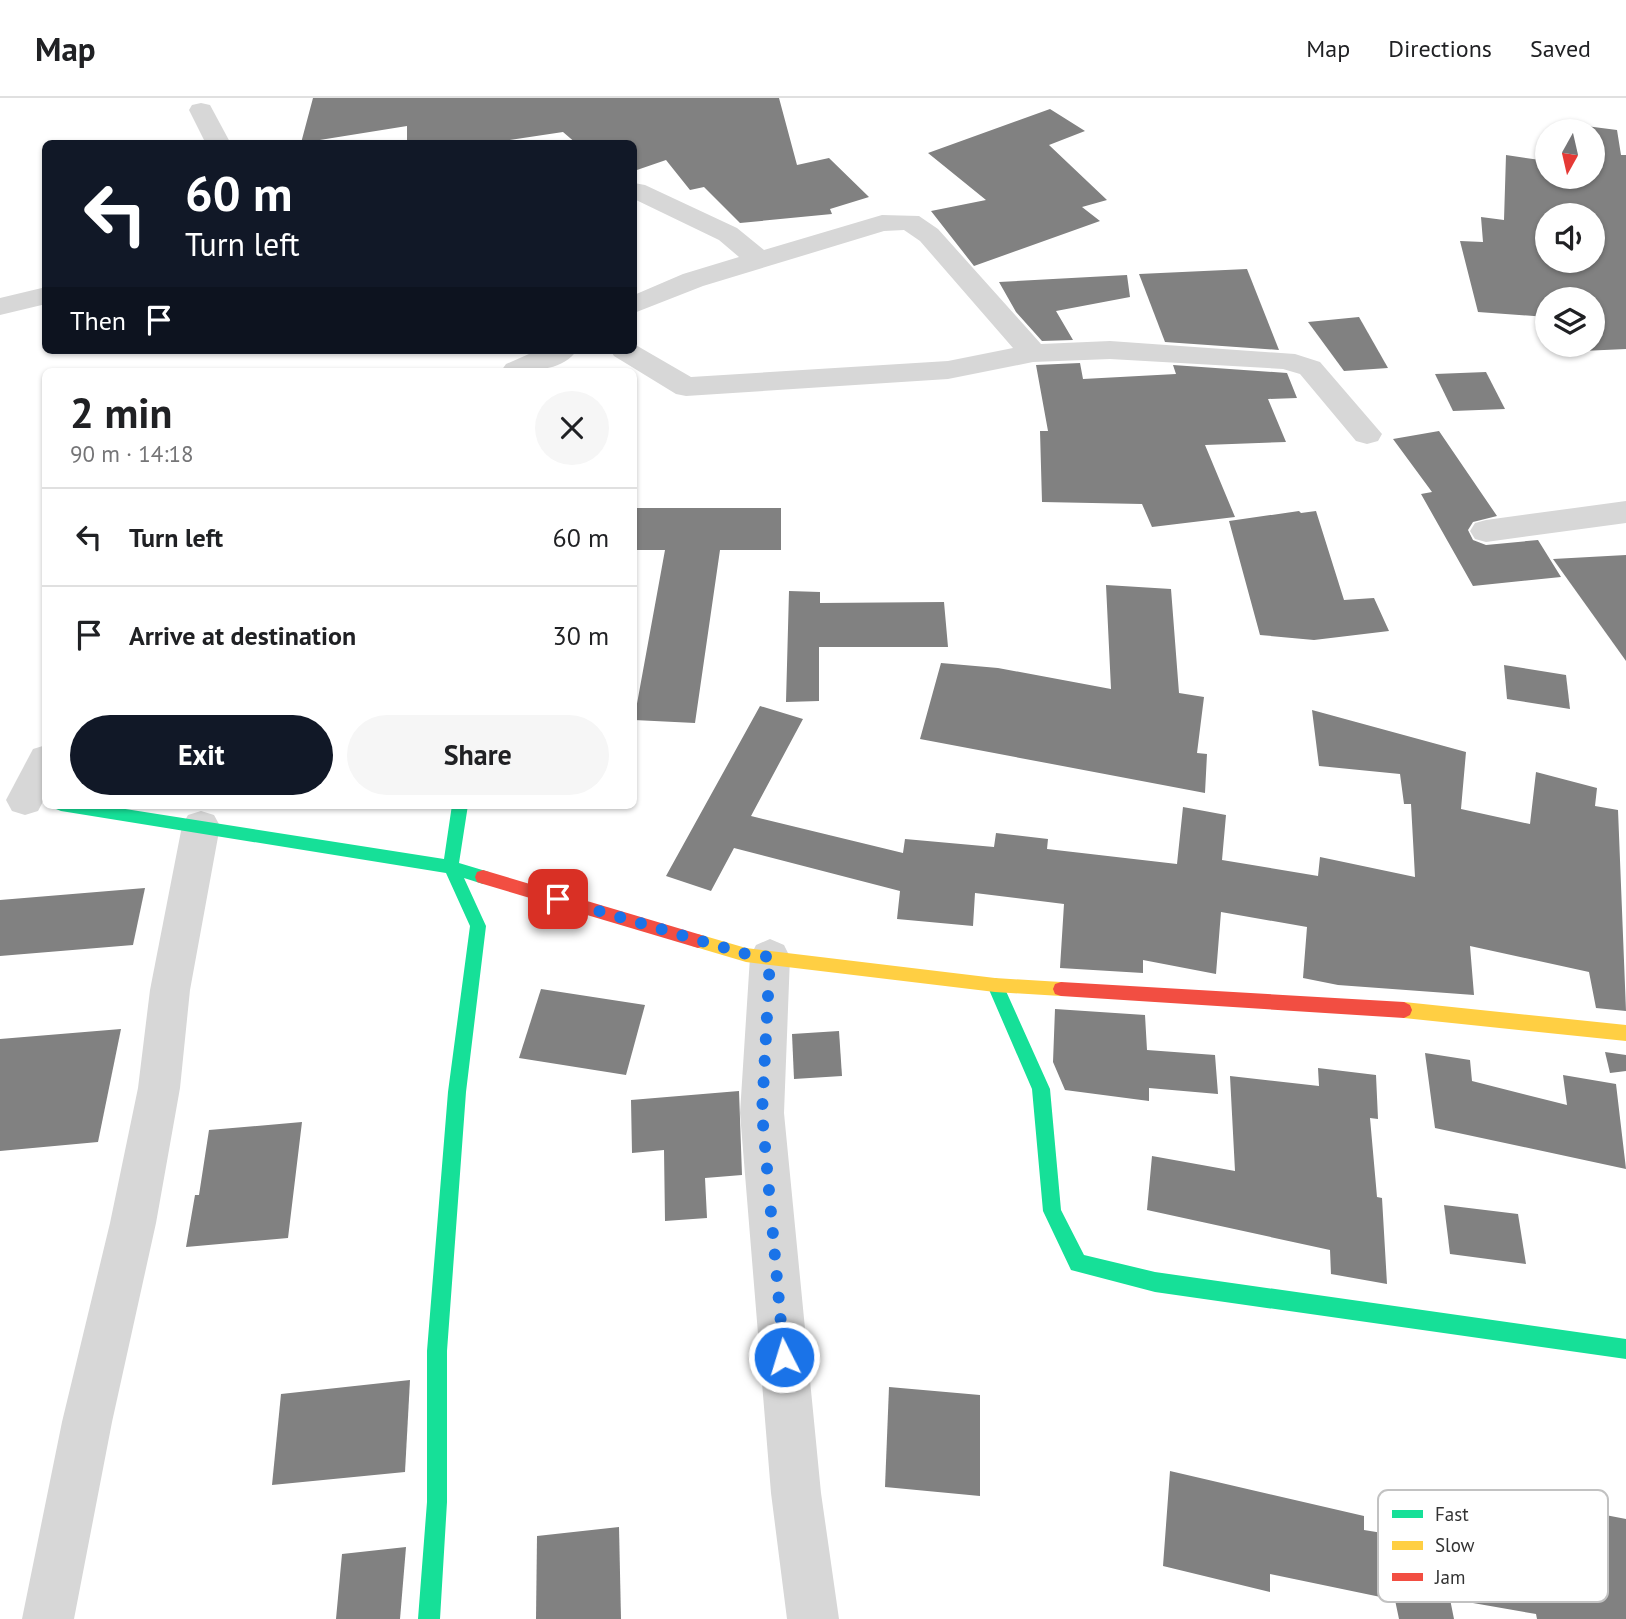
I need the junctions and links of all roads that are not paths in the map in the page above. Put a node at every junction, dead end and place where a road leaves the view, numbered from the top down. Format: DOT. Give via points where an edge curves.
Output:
graph roads {
  1 [pos="201,110"];
  2 [pos="217,140"];
  3 [pos="637,190"];
  4 [pos="759,260"];
  5 [pos="42,296"];
  6 [pos="637,304"];
  7 [pos="0,307"];
  8 [pos="1033,353"];
  9 [pos="554,354"];
  10 [pos="631,354"];
  11 [pos="523,368"];
  12 [pos="1367,434"];
  13 [pos="1626,512"];
  14 [pos="1486,531"];
  15 [pos="42,766"];
  16 [pos="23,800"];
  17 [pos="88,809"];
  18 [pos="459,809"];
  19 [pos="201,826"];
  20 [pos="451,867"];
  21 [pos="770,957"];
  22 [pos="995,985"];
  23 [pos="1626,1033"];
  24 [pos="1626,1349"];
  25 [pos="48,1619"];
  26 [pos="429,1619"];
  27 [pos="813,1619"];
  1 -- 2 [label="street"];
  3 -- 4 [label="street" via="728,234"];
  4 -- 6 [label="street"];
  4 -- 8 [label="street" via="883,223 910,222 929,234"];
  5 -- 7 [label="street"];
  8 -- 10 [label="street" via="948,370 686,387"];
  8 -- 12 [label="street" via="1110,350 1285,360 1310,368"];
  9 -- 11 [label="street"];
  13 -- 14 [label="street"];
  15 -- 16 [label="street"];
  17 -- 19 [label="street"];
  18 -- 20 [label="street"];
  19 -- 20 [label="street"];
  19 -- 25 [label="street" via="133,1223"];
  20 -- 21 [label="street" via="746,954"];
  20 -- 26 [label="street" via="478,926 457,1092 437,1350 437,1502"];
  21 -- 22 [label="street"];
  21 -- 27 [label="street" via="762,1113 796,1493"];
  22 -- 23 [label="street" via="1441,1012"];
  22 -- 24 [label="street" via="1041,1089 1052,1211 1078,1263 1155,1282"];
}
